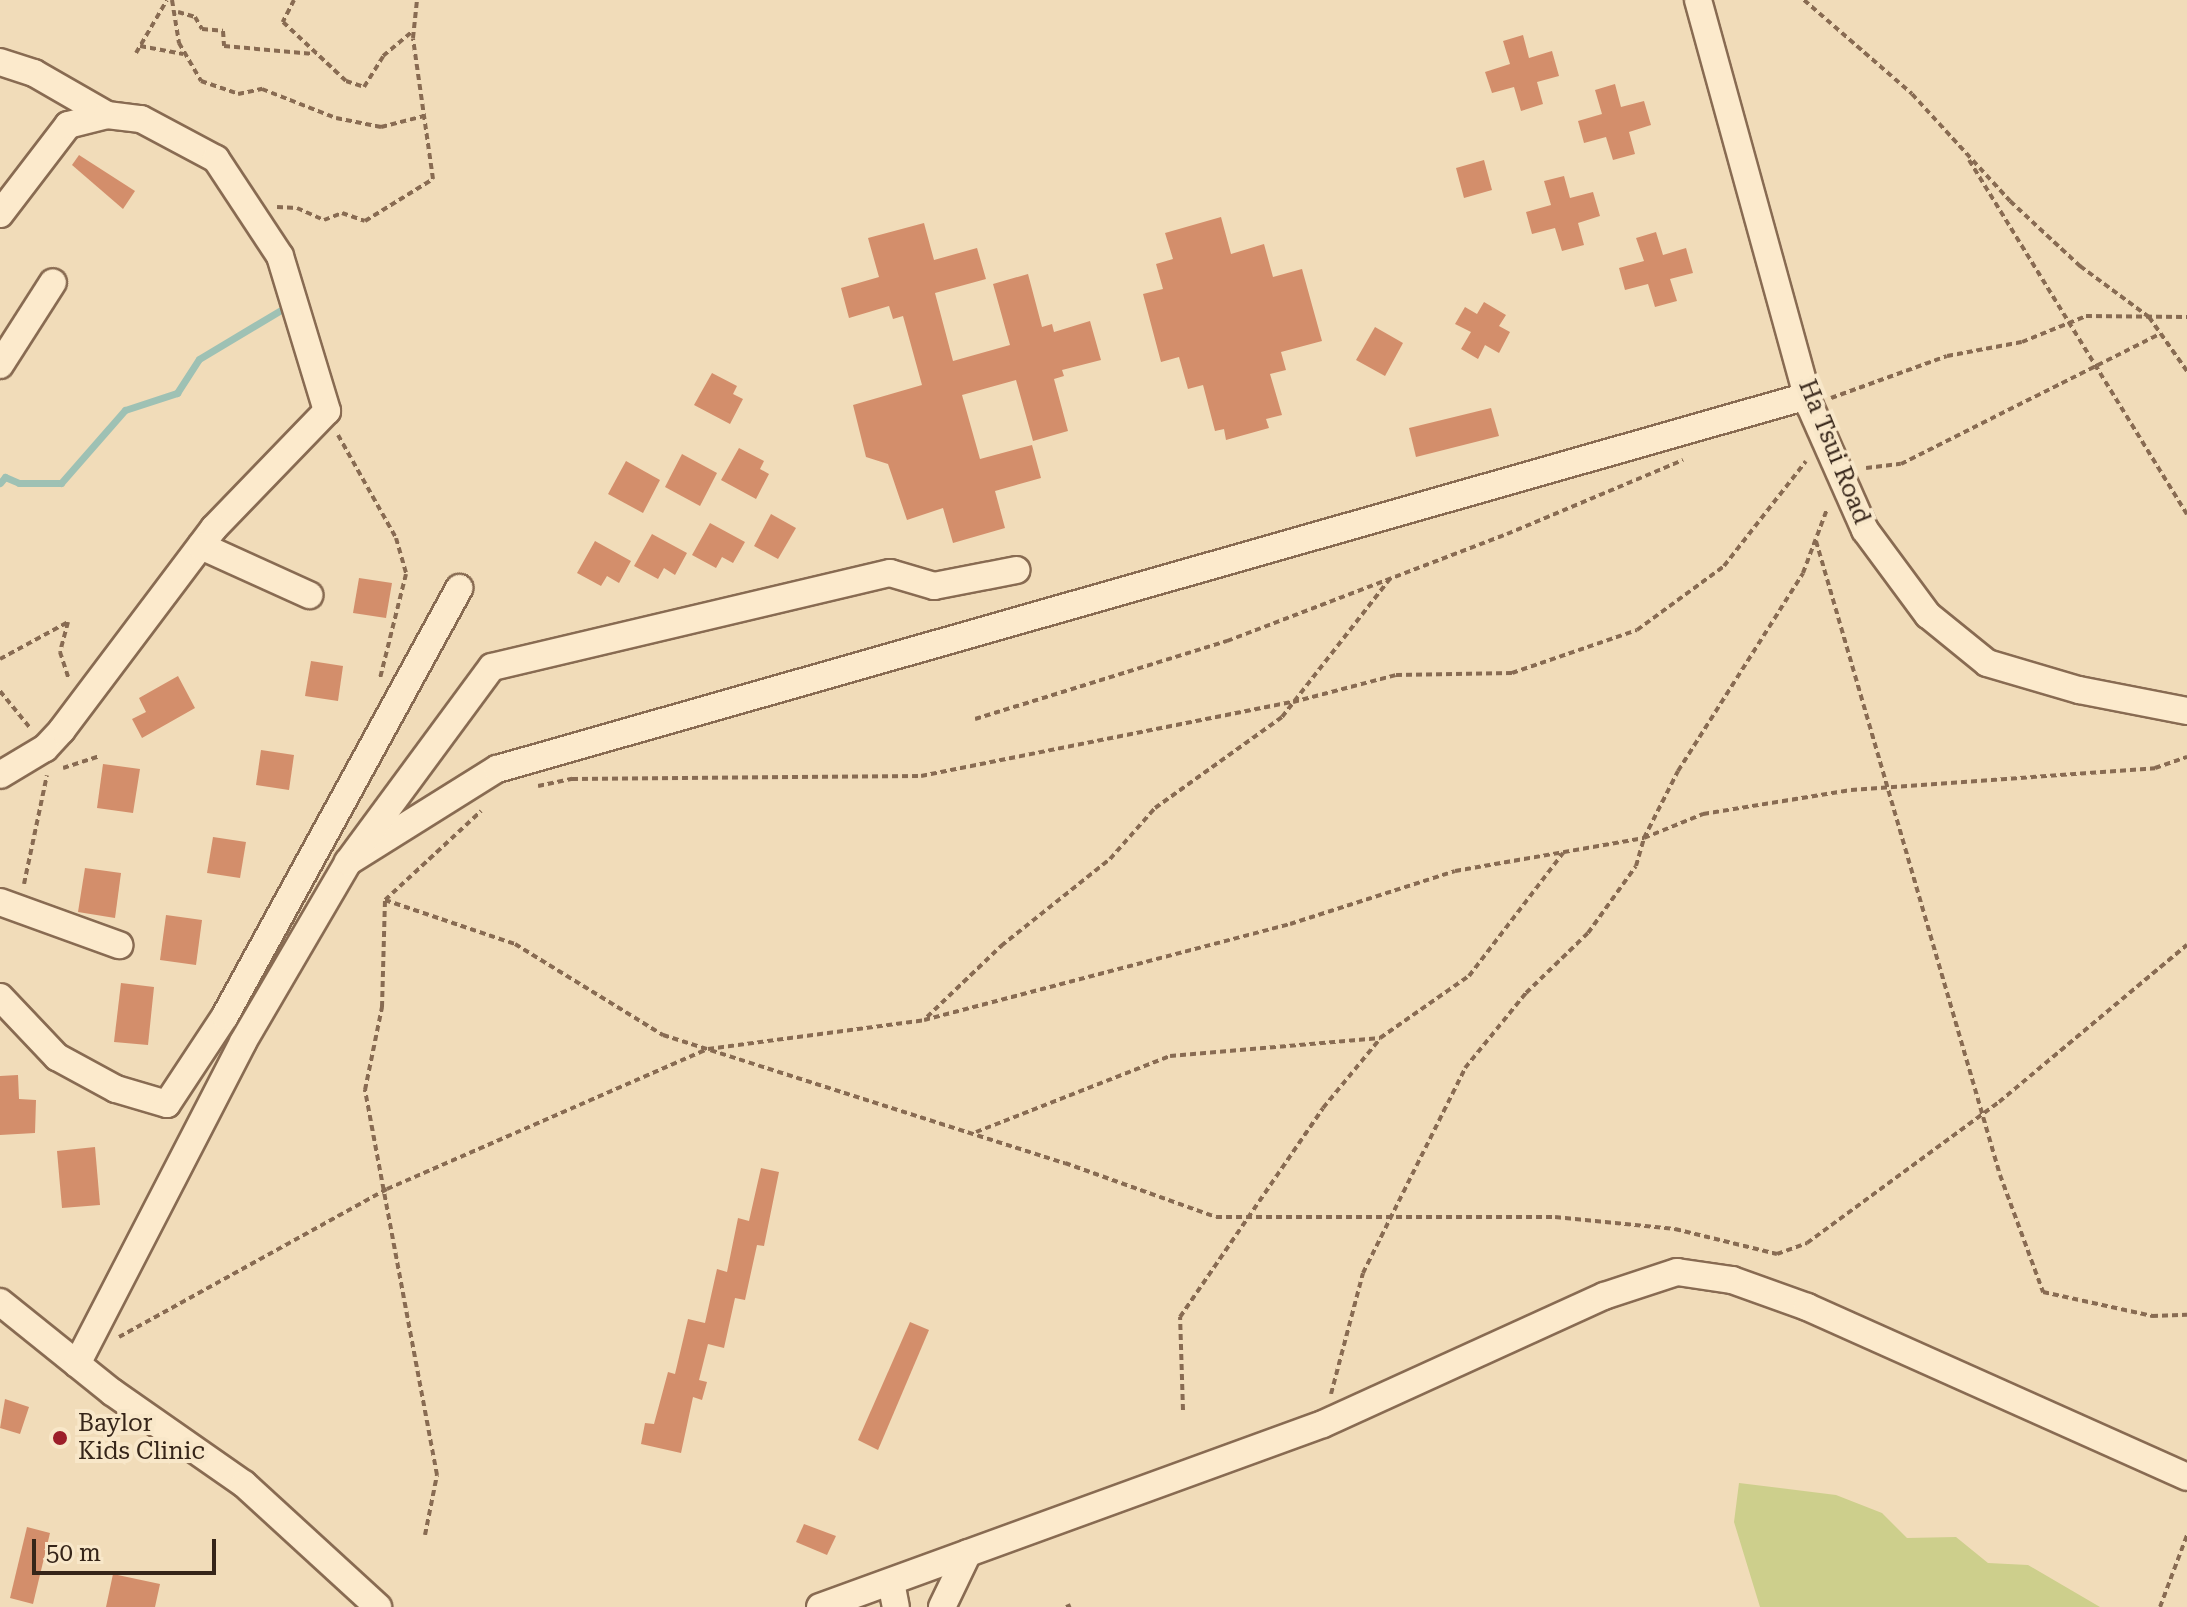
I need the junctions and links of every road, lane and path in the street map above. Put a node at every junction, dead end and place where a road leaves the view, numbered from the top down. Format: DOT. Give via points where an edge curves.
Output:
graph roads {
  1 [pos="169,0"];
  2 [pos="294,0"];
  3 [pos="417,0"];
  4 [pos="1698,0"];
  5 [pos="1804,0"];
  6 [pos="177,11"];
  7 [pos="414,31"];
  8 [pos="140,46"];
  9 [pos="136,53"];
  10 [pos="183,54"];
  11 [pos="317,55"];
  12 [pos="0,62"];
  13 [pos="107,115"];
  14 [pos="424,116"];
  15 [pos="1964,151"];
  16 [pos="250,206"];
  17 [pos="0,214"];
  18 [pos="53,282"];
  19 [pos="2149,317"];
  20 [pos="2187,317"];
  21 [pos="2067,324"];
  22 [pos="2160,334"];
  23 [pos="0,365"];
  24 [pos="2094,367"];
  25 [pos="2187,371"];
  26 [pos="1809,401"];
  27 [pos="327,411"];
  28 [pos="1825,438"];
  29 [pos="1695,455"];
  30 [pos="1841,471"];
  31 [pos="2187,514"];
  32 [pos="1816,539"];
  33 [pos="201,546"];
  34 [pos="1016,570"];
  35 [pos="1392,578"];
  36 [pos="459,588"];
  37 [pos="309,595"];
  38 [pos="0,659"];
  39 [pos="0,691"];
  40 [pos="1293,702"];
  41 [pos="82,704"];
  42 [pos="2187,711"];
  43 [pos="388,717"];
  44 [pos="975,719"];
  45 [pos="2187,757"];
  46 [pos="46,760"];
  47 [pos="0,775"];
  48 [pos="1887,787"];
  49 [pos="528,788"];
  50 [pos="487,805"];
  51 [pos="1644,838"];
  52 [pos="1564,852"];
  53 [pos="348,862"];
  54 [pos="385,900"];
  55 [pos="10,905"];
  56 [pos="119,945"];
  57 [pos="2187,945"];
  58 [pos="0,997"];
  59 [pos="924,1020"];
  60 [pos="1380,1038"];
  61 [pos="708,1049"];
  62 [pos="1984,1114"];
  63 [pos="973,1133"];
  64 [pos="387,1189"];
  65 [pos="1393,1216"];
  66 [pos="1249,1217"];
  67 [pos="0,1302"];
  68 [pos="2187,1315"];
  69 [pos="112,1342"];
  70 [pos="77,1364"];
  71 [pos="1183,1410"];
  72 [pos="1323,1424"];
  73 [pos="2187,1477"];
  74 [pos="425,1535"];
  75 [pos="2187,1535"];
  76 [pos="968,1553"];
  77 [pos="893,1594"];
  78 [pos="378,1607"];
  79 [pos="820,1607"];
  80 [pos="942,1607"];
  81 [pos="2160,1607"];
  1 -- 6 [label="path"];
  1 -- 8 [label="path"];
  2 -- 11 [label="path" via="283,22"];
  3 -- 7 [label="path"];
  4 -- 26 [label="street, Ha Tsui Road"];
  5 -- 15 [label="path" via="1912,94"];
  6 -- 10 [label="path"];
  6 -- 11 [label="path" via="195,17 202,29 223,31 224,46"];
  7 -- 11 [label="path" via="383,56 364,87 346,81"];
  7 -- 14 [label="path"];
  8 -- 9 [label="path"];
  8 -- 10 [label="path"];
  10 -- 14 [label="path" via="201,81 238,94 262,89 336,118 381,127"];
  12 -- 13 [label="street" via="34,73"];
  13 -- 16 [label="street" via="141,119 216,159"];
  13 -- 17 [label="street" via="68,125"];
  14 -- 16 [label="path" via="433,179 365,221 342,213 324,220 297,208"];
  15 -- 19 [label="path" via="2080,266"];
  15 -- 21 [label="path"];
  16 -- 27 [label="street" via="280,256"];
  18 -- 23 [label="street"];
  19 -- 20 [label="path"];
  19 -- 21 [label="path" via="2086,316"];
  19 -- 22 [label="path"];
  21 -- 24 [label="path"];
  21 -- 26 [label="path" via="2022,342 1947,356"];
  22 -- 24 [label="path"];
  22 -- 25 [label="path"];
  24 -- 30 [label="path" via="1901,464"];
  24 -- 31 [label="path"];
  26 -- 28 [label="street, Ha Tsui Road"];
  26 -- 53 [label="street" via="497,769"];
  27 -- 33 [label="street"];
  27 -- 43 [label="path" via="372,503 396,538 406,574 378,687"];
  28 -- 30 [label="street, Ha Tsui Road"];
  28 -- 40 [label="path" via="1724,566 1637,630 1512,673 1396,675"];
  29 -- 35 [label="path"];
  30 -- 32 [label="path"];
  30 -- 42 [label="street, Ha Tsui Road" via="1865,530 1928,615 1987,663 2079,690"];
  32 -- 48 [label="path"];
  32 -- 51 [label="path" via="1803,573 1678,771"];
  33 -- 37 [label="street"];
  33 -- 41 [label="street"];
  34 -- 53 [label="street" via="934,586 890,573 492,667"];
  35 -- 40 [label="path"];
  35 -- 44 [label="path" via="1227,641"];
  36 -- 43 [label="street"];
  38 -- 41 [label="path" via="68,622 60,652"];
  39 -- 46 [label="path"];
  40 -- 49 [label="path" via="921,776 572,779"];
  40 -- 59 [label="path" via="1220,765 1155,808 1110,859 1001,946"];
  41 -- 46 [label="street"];
  43 -- 58 [label="street" via="225,1016 167,1104 116,1089 57,1057"];
  45 -- 48 [label="path" via="2155,768"];
  46 -- 47 [label="street"];
  46 -- 55 [label="path"];
  48 -- 51 [label="path" via="1703,814"];
  48 -- 62 [label="path"];
  50 -- 54 [label="path"];
  51 -- 52 [label="path"];
  51 -- 65 [label="path" via="1636,866 1588,933 1526,993 1465,1068"];
  52 -- 59 [label="path" via="1455,871 1290,924"];
  52 -- 60 [label="path" via="1469,976"];
  53 -- 70 [label="street" via="243,1042"];
  54 -- 61 [label="path" via="515,944 663,1035"];
  54 -- 64 [label="path" via="382,1007 365,1090"];
  55 -- 56 [label="street"];
  57 -- 62 [label="path"];
  59 -- 61 [label="path"];
  60 -- 63 [label="path" via="1170,1056"];
  60 -- 66 [label="path" via="1323,1108"];
  61 -- 63 [label="path"];
  61 -- 64 [label="path"];
  62 -- 65 [label="path" via="1807,1243 1777,1254 1675,1229 1555,1217"];
  62 -- 68 [label="path" via="2000,1175 2043,1292 2152,1316"];
  63 -- 66 [label="path" via="1216,1217"];
  64 -- 69 [label="path"];
  64 -- 74 [label="path" via="437,1475"];
  65 -- 66 [label="path"];
  65 -- 72 [label="path" via="1363,1273"];
  66 -- 71 [label="path" via="1180,1317"];
  67 -- 70 [label="street"];
  70 -- 78 [label="street" via="244,1484"];
  72 -- 73 [label="street" via="1604,1296 1677,1272 1732,1280 1807,1307"];
  72 -- 76 [label="street"];
  75 -- 81 [label="path"];
  76 -- 77 [label="street"];
  76 -- 80 [label="street"];
  77 -- 79 [label="street"];
}
